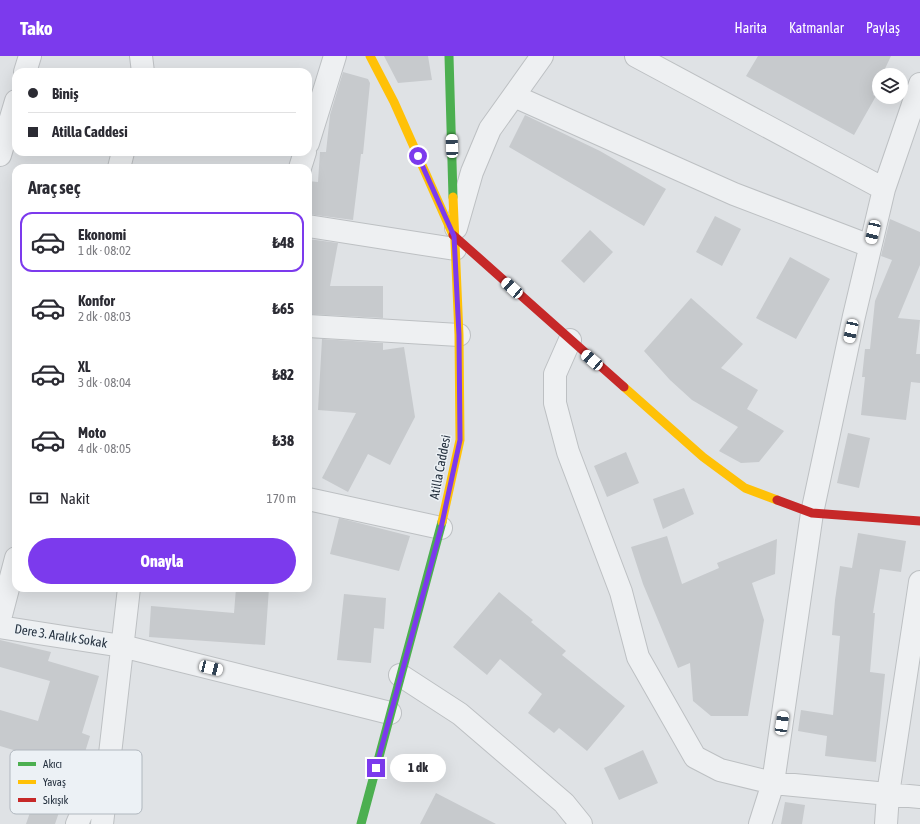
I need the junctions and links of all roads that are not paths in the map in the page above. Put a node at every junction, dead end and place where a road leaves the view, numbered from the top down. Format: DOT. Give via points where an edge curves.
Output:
graph roads {
  1 [pos="30,56"];
  2 [pos="141,56"];
  3 [pos="335,56"];
  4 [pos="370,56"];
  5 [pos="450,56"];
  6 [pos="542,56"];
  7 [pos="636,56"];
  8 [pos="26,68"];
  9 [pos="142,68"];
  10 [pos="920,84"];
  11 [pos="514,96"];
  12 [pos="12,115"];
  13 [pos="312,130"];
  14 [pos="0,155"];
  15 [pos="884,189"];
  16 [pos="312,226"];
  17 [pos="455,242"];
  18 [pos="870,246"];
  19 [pos="312,326"];
  20 [pos="459,335"];
  21 [pos="570,340"];
  22 [pos="312,500"];
  23 [pos="812,513"];
  24 [pos="920,521"];
  25 [pos="441,528"];
  26 [pos="12,573"];
  27 [pos="920,582"];
  28 [pos="128,592"];
  29 [pos="0,619"];
  30 [pos="0,627"];
  31 [pos="122,646"];
  32 [pos="400,675"];
  33 [pos="911,692"];
  34 [pos="390,713"];
  35 [pos="110,748"];
  36 [pos="773,783"];
  37 [pos="888,794"];
  38 [pos="920,797"];
  39 [pos="81,814"];
  40 [pos="103,814"];
  41 [pos="77,824"];
  42 [pos="102,824"];
  43 [pos="361,824"];
  44 [pos="581,824"];
  45 [pos="760,824"];
  46 [pos="886,824"];
  1 -- 8 [label="street"];
  2 -- 9 [label="street"];
  3 -- 13 [label="street"];
  4 -- 17 [label="street" via="394,102"];
  5 -- 17 [label="street, Atilla Caddesi"];
  6 -- 11 [label="street"];
  7 -- 15 [label="street"];
  10 -- 15 [label="street"];
  11 -- 17 [label="street" via="490,129 472,172"];
  11 -- 18 [label="street" via="734,194"];
  12 -- 14 [label="street"];
  15 -- 18 [label="street"];
  16 -- 17 [label="street"];
  17 -- 20 [label="street, Atilla Caddesi"];
  17 -- 21 [label="street"];
  18 -- 23 [label="street"];
  19 -- 20 [label="street"];
  20 -- 25 [label="street, Atilla Caddesi" via="460,440"];
  21 -- 23 [label="street" via="703,457 744,488"];
  21 -- 36 [label="street" via="555,374 555,403 568,452 621,592 638,657 695,757 720,770"];
  22 -- 25 [label="street"];
  23 -- 24 [label="street"];
  23 -- 36 [label="street"];
  25 -- 32 [label="street, Atilla Caddesi"];
  26 -- 29 [label="street"];
  27 -- 33 [label="street"];
  28 -- 31 [label="street"];
  30 -- 31 [label="street, Dere 3. Aralık Sokak"];
  31 -- 34 [label="street, Dere 3. Aralık Sokak"];
  31 -- 35 [label="street"];
  32 -- 34 [label="street, Atilla Caddesi"];
  32 -- 44 [label="street" via="460,714 564,803"];
  33 -- 37 [label="street"];
  34 -- 43 [label="street, Atilla Caddesi"];
  36 -- 37 [label="street"];
  36 -- 45 [label="street"];
  37 -- 38 [label="street"];
  37 -- 46 [label="street"];
  39 -- 41 [label="street"];
  40 -- 42 [label="street"];
}
